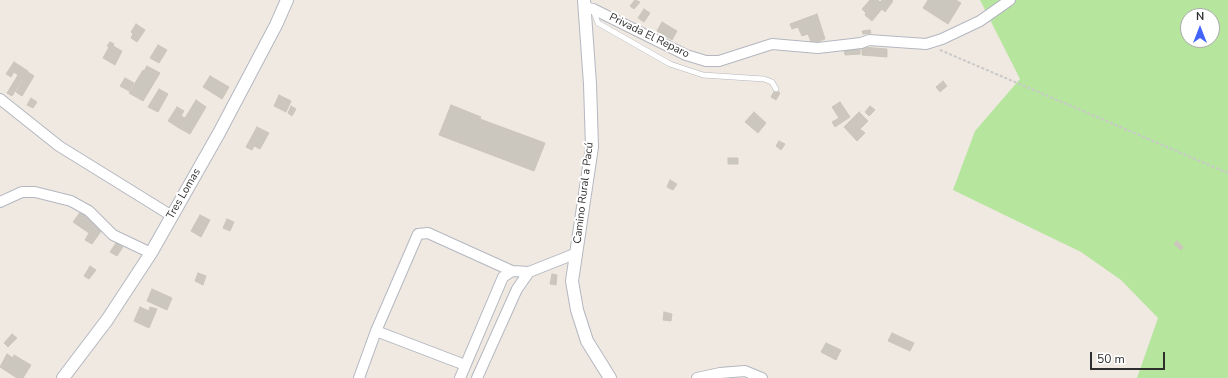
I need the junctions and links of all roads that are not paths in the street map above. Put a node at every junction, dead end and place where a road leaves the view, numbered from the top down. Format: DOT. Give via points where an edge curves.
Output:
graph roads {
  1 [pos="287,0"];
  2 [pos="1010,0"];
  3 [pos="587,5"];
  4 [pos="776,89"];
  5 [pos="0,99"];
  6 [pos="0,202"];
  7 [pos="172,216"];
  8 [pos="151,253"];
  9 [pos="576,253"];
  10 [pos="512,271"];
  11 [pos="529,272"];
  12 [pos="376,331"];
  13 [pos="465,365"];
  14 [pos="64,378"];
  15 [pos="359,378"];
  16 [pos="460,378"];
  17 [pos="477,378"];
  18 [pos="610,378"];
  19 [pos="697,378"];
  20 [pos="762,378"];
  1 -- 7 [label="street, Tres Lomas" via="220,133"];
  2 -- 3 [label="street, Privada El Reparo" via="980,21 926,44 869,40 818,48 772,44 719,61 706,61 686,55"];
  3 -- 4 [label="lane" via="598,23 670,64 703,75 764,79 772,82"];
  3 -- 9 [label="street, Camino Rural a Pacú" via="592,147"];
  5 -- 7 [label="street" via="58,146"];
  6 -- 8 [label="street" via="22,192 35,192 71,200 89,211 113,235"];
  7 -- 8 [label="street, Tres Lomas"];
  8 -- 14 [label="street, Tres Lomas" via="107,320"];
  9 -- 11 [label="street"];
  9 -- 18 [label="street, Camino Rural a Pacú" via="572,281 577,310 587,341"];
  10 -- 11 [label="street"];
  10 -- 12 [label="street" via="428,233 418,234"];
  10 -- 13 [label="street" via="503,277"];
  11 -- 17 [label="street" via="517,289"];
  12 -- 13 [label="street"];
  12 -- 15 [label="street"];
  13 -- 16 [label="street"];
  19 -- 20 [label="street" via="720,372 745,371"];
}
